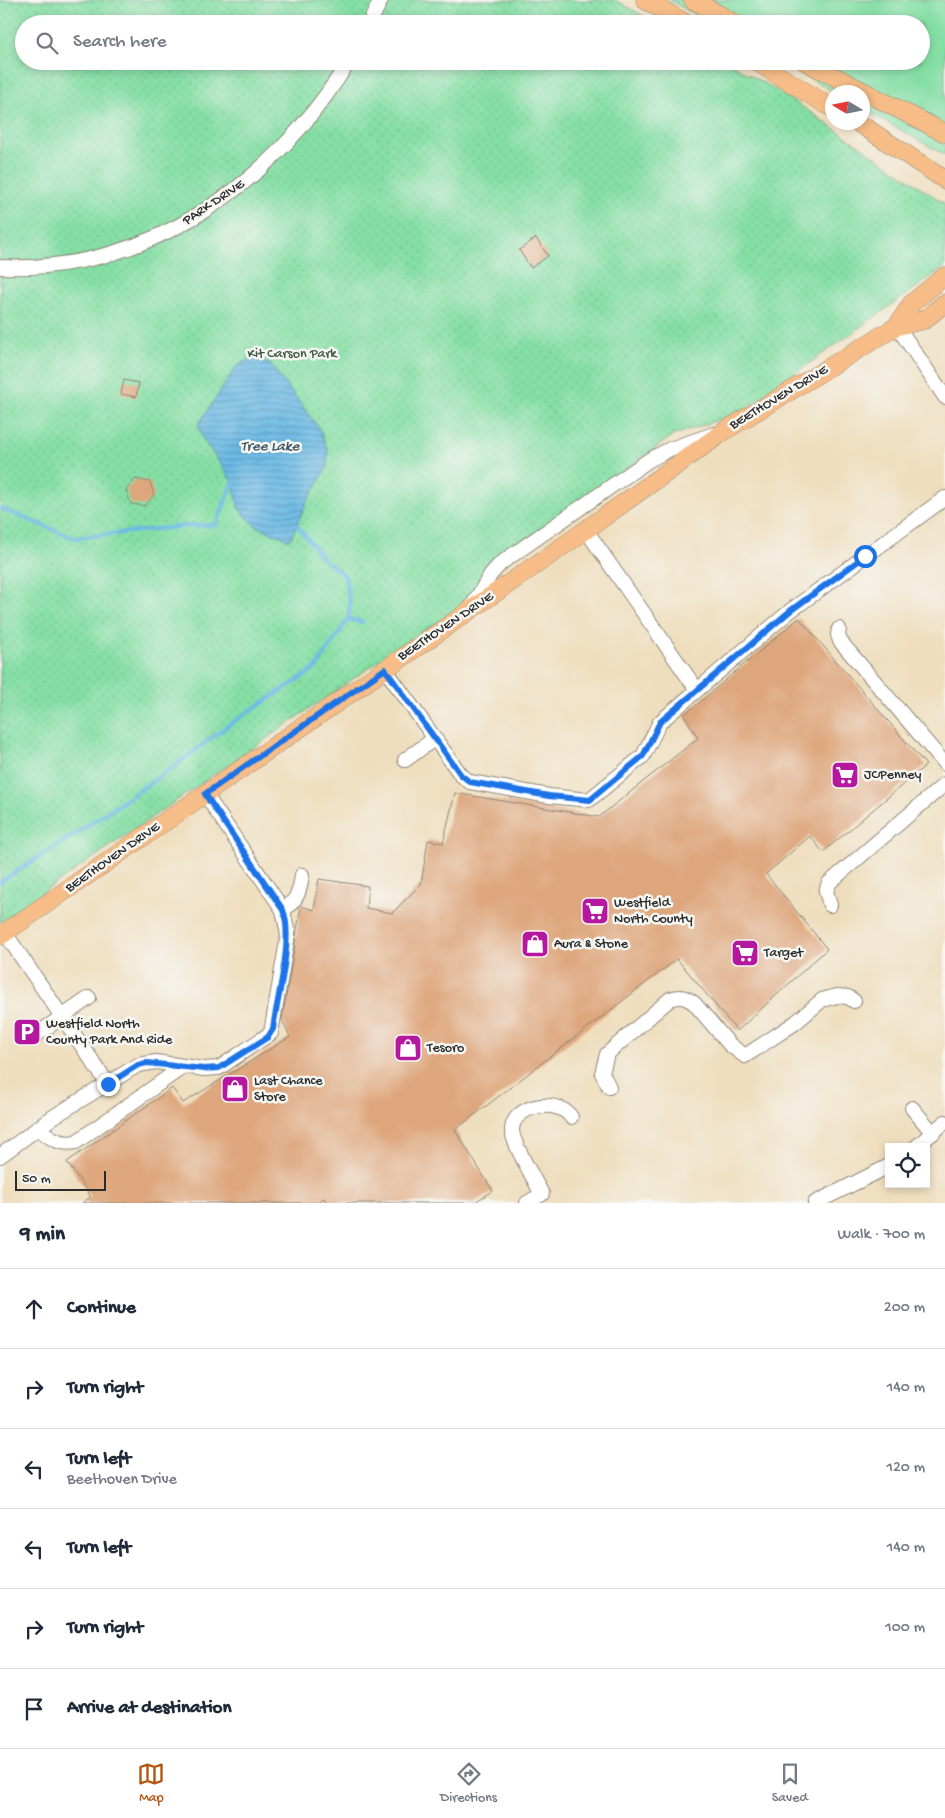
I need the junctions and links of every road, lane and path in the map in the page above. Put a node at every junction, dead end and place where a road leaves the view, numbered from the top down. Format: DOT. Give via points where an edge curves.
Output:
graph roads {
  1 [pos="381,0"];
  2 [pos="645,0"];
  3 [pos="693,0"];
  4 [pos="374,15"];
  5 [pos="672,15"];
  6 [pos="720,15"];
  7 [pos="344,70"];
  8 [pos="770,70"];
  9 [pos="822,70"];
  10 [pos="825,104"];
  11 [pos="868,130"];
  12 [pos="945,133"];
  13 [pos="945,180"];
  14 [pos="0,267"];
  15 [pos="945,276"];
  16 [pos="945,303"];
  17 [pos="945,309"];
  18 [pos="924,320"];
  19 [pos="897,326"];
  20 [pos="945,398"];
  21 [pos="726,430"];
  22 [pos="945,498"];
  23 [pos="586,530"];
  24 [pos="468,613"];
  25 [pos="840,629"];
  26 [pos="385,669"];
  27 [pos="697,690"];
  28 [pos="434,738"];
  29 [pos="405,760"];
  30 [pos="945,764"];
  31 [pos="945,784"];
  32 [pos="205,794"];
  33 [pos="302,875"];
  34 [pos="830,905"];
  35 [pos="283,910"];
  36 [pos="2,934"];
  37 [pos="90,998"];
  38 [pos="854,1001"];
  39 [pos="62,1017"];
  40 [pos="36,1035"];
  41 [pos="184,1066"];
  42 [pos="108,1084"];
  43 [pos="609,1087"];
  44 [pos="912,1108"];
  45 [pos="571,1117"];
  46 [pos="945,1122"];
  47 [pos="38,1128"];
  48 [pos="933,1133"];
  49 [pos="921,1143"];
  50 [pos="0,1156"];
  51 [pos="885,1168"];
  52 [pos="833,1198"];
  53 [pos="527,1203"];
  54 [pos="815,1203"];
  1 -- 4 [label="street"];
  2 -- 5 [label="main road"];
  3 -- 6 [label="main road"];
  7 -- 14 [label="street, PARK DRIVE" via="294,138 249,180 189,223 128,249 104,255 40,267"];
  8 -- 10 [label="main road"];
  9 -- 12 [label="main road"];
  11 -- 13 [label="main road"];
  15 -- 19 [label="main road, BEETHOVEN DRIVE" via="912,303"];
  16 -- 18 [label="main road, BEETHOVEN DRIVE"];
  17 -- 18 [label="main road"];
  18 -- 19 [label="main road, BEETHOVEN DRIVE"];
  19 -- 20 [label="street"];
  19 -- 21 [label="main road, BEETHOVEN DRIVE"];
  21 -- 23 [label="main road, BEETHOVEN DRIVE"];
  21 -- 24 [label="street" via="650,460 501,563"];
  22 -- 27 [label="street" via="790,611"];
  23 -- 24 [label="main road, BEETHOVEN DRIVE"];
  23 -- 27 [label="street"];
  24 -- 26 [label="main road, BEETHOVEN DRIVE"];
  25 -- 30 [label="street" via="840,641"];
  26 -- 28 [label="street"];
  26 -- 32 [label="main road, BEETHOVEN DRIVE"];
  27 -- 28 [label="street" via="660,722 643,756 596,796 584,801 470,782 461,775"];
  28 -- 29 [label="street"];
  31 -- 34 [label="street" via="829,883 826,891"];
  32 -- 35 [label="street"];
  32 -- 36 [label="main road, BEETHOVEN DRIVE"];
  33 -- 35 [label="street" via="298,896"];
  35 -- 41 [label="street" via="288,935 271,1033 219,1068"];
  36 -- 39 [label="street"];
  37 -- 39 [label="street"];
  38 -- 43 [label="street" via="837,996 822,1000 745,1056 730,1045 694,1003 676,997 670,999 607,1054 602,1074"];
  39 -- 40 [label="street"];
  39 -- 42 [label="street"];
  41 -- 42 [label="street" via="138,1065"];
  41 -- 47 [label="street" via="76,1142 52,1140"];
  42 -- 47 [label="street"];
  44 -- 48 [label="street"];
  45 -- 53 [label="street" via="560,1107 546,1105 527,1111 514,1122 514,1140 542,1194"];
  46 -- 48 [label="street"];
  47 -- 50 [label="street"];
  48 -- 49 [label="street"];
  51 -- 52 [label="street"];
  52 -- 54 [label="street"];
}
